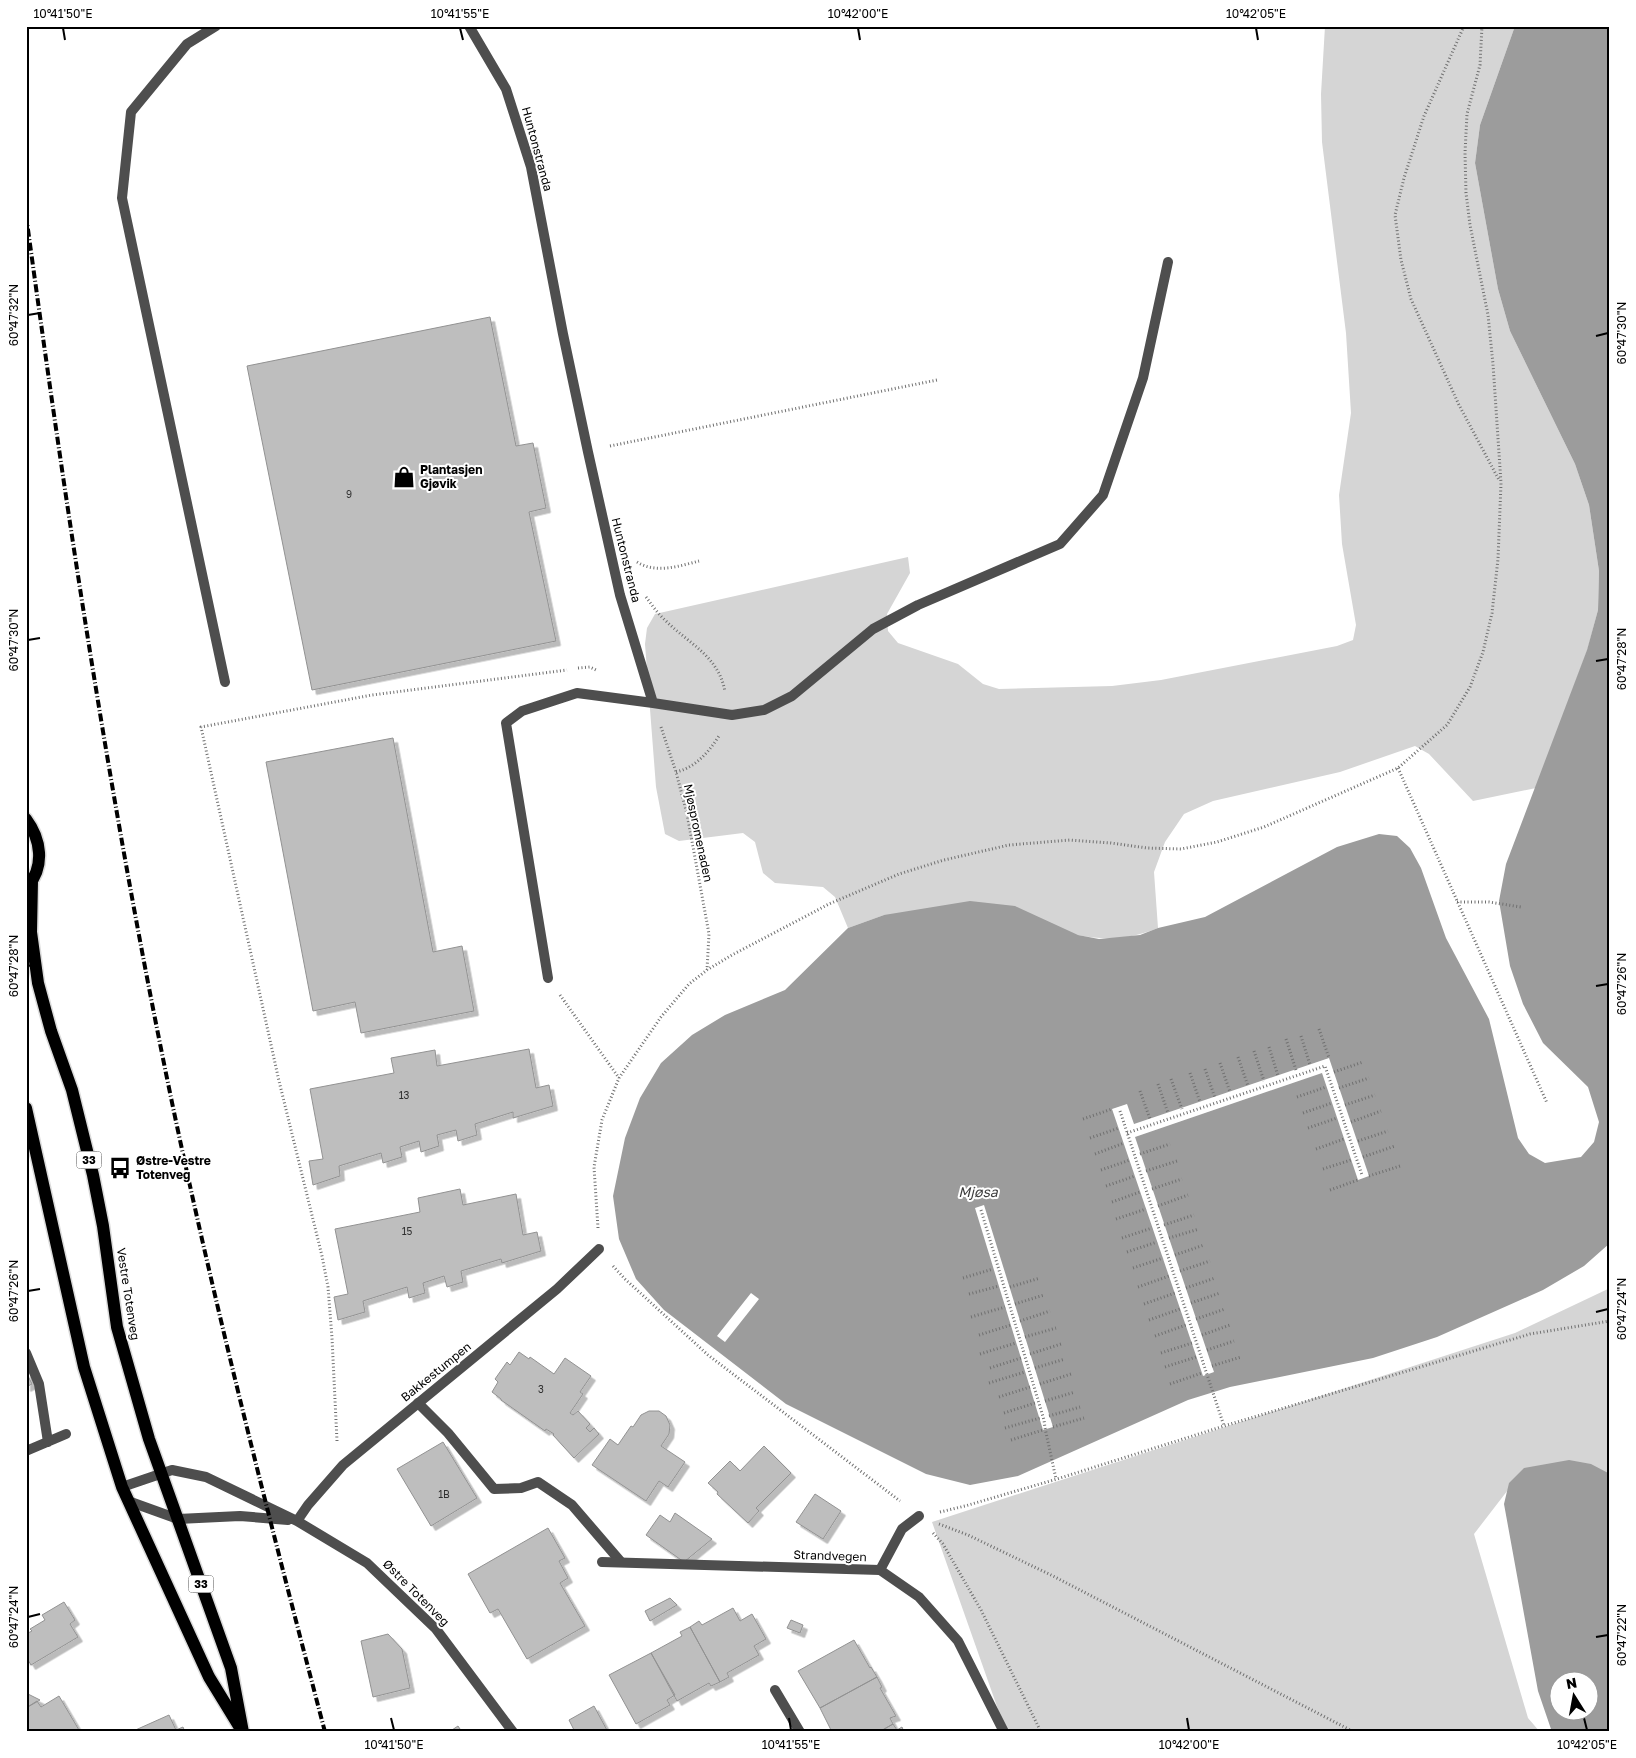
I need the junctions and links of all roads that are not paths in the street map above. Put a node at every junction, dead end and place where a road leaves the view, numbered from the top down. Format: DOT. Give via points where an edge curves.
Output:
graph roads {
  1 [pos="216,26"];
  2 [pos="470,26"];
  3 [pos="1168,262"];
  4 [pos="225,682"];
  5 [pos="653,703"];
  6 [pos="26,819"];
  7 [pos="29,885"];
  8 [pos="548,978"];
  9 [pos="26,1108"];
  10 [pos="599,1249"];
  11 [pos="26,1353"];
  12 [pos="418,1403"];
  13 [pos="66,1434"];
  14 [pos="48,1442"];
  15 [pos="26,1451"];
  16 [pos="162,1473"];
  17 [pos="122,1487"];
  18 [pos="128,1501"];
  19 [pos="919,1516"];
  20 [pos="178,1519"];
  21 [pos="297,1521"];
  22 [pos="602,1562"];
  23 [pos="622,1562"];
  24 [pos="880,1570"];
  25 [pos="775,1690"];
  26 [pos="242,1732"];
  27 [pos="514,1732"];
  28 [pos="800,1732"];
  29 [pos="1004,1732"];
  1 -- 4 [label="street" via="187,44 131,112 122,198"];
  2 -- 5 [label="street, Huntonstranda" via="506,89 531,168 563,334 620,595"];
  3 -- 5 [label="street" via="1143,378 1103,495 1060,544 918,605 873,629 792,696 764,710 732,715"];
  5 -- 8 [label="street" via="577,693 522,711 506,723"];
  6 -- 7 [label="main road, 33" via="34,829 39,846 39,864"];
  7 -- 16 [label="main road, Vestre Totenveg / 33" via="38,983 72,1090 93,1175 117,1328"];
  9 -- 17 [label="main road, Vestre Totenveg / 33" via="84,1367"];
  10 -- 12 [label="street, Bakkestumpen" via="557,1289"];
  11 -- 14 [label="street" via="39,1384"];
  12 -- 21 [label="street, Bakkestumpen" via="343,1465"];
  12 -- 23 [label="street" via="448,1433 494,1489 521,1488 538,1482 572,1506"];
  13 -- 14 [label="street"];
  14 -- 15 [label="street"];
  16 -- 17 [label="street, Østre Totenveg"];
  16 -- 20 [label="main road, Vestre Totenveg / 33"];
  16 -- 21 [label="street, Østre Totenveg" via="172,1470 206,1477"];
  17 -- 18 [label="main road, Vestre Totenveg / 33"];
  18 -- 20 [label="street, Østre Totenveg"];
  18 -- 26 [label="main road, Vestre Totenveg / 33" via="209,1677"];
  19 -- 24 [label="street" via="902,1529"];
  20 -- 21 [label="street, Østre Totenveg" via="240,1516"];
  20 -- 26 [label="main road, Vestre Totenveg / 33" via="231,1668"];
  21 -- 27 [label="street, Østre Totenveg" via="367,1563 436,1629"];
  22 -- 23 [label="street, Strandvegen"];
  23 -- 24 [label="street, Strandvegen"];
  24 -- 29 [label="street, Strandvegen" via="919,1597 958,1641"];
  25 -- 28 [label="street"];
}
